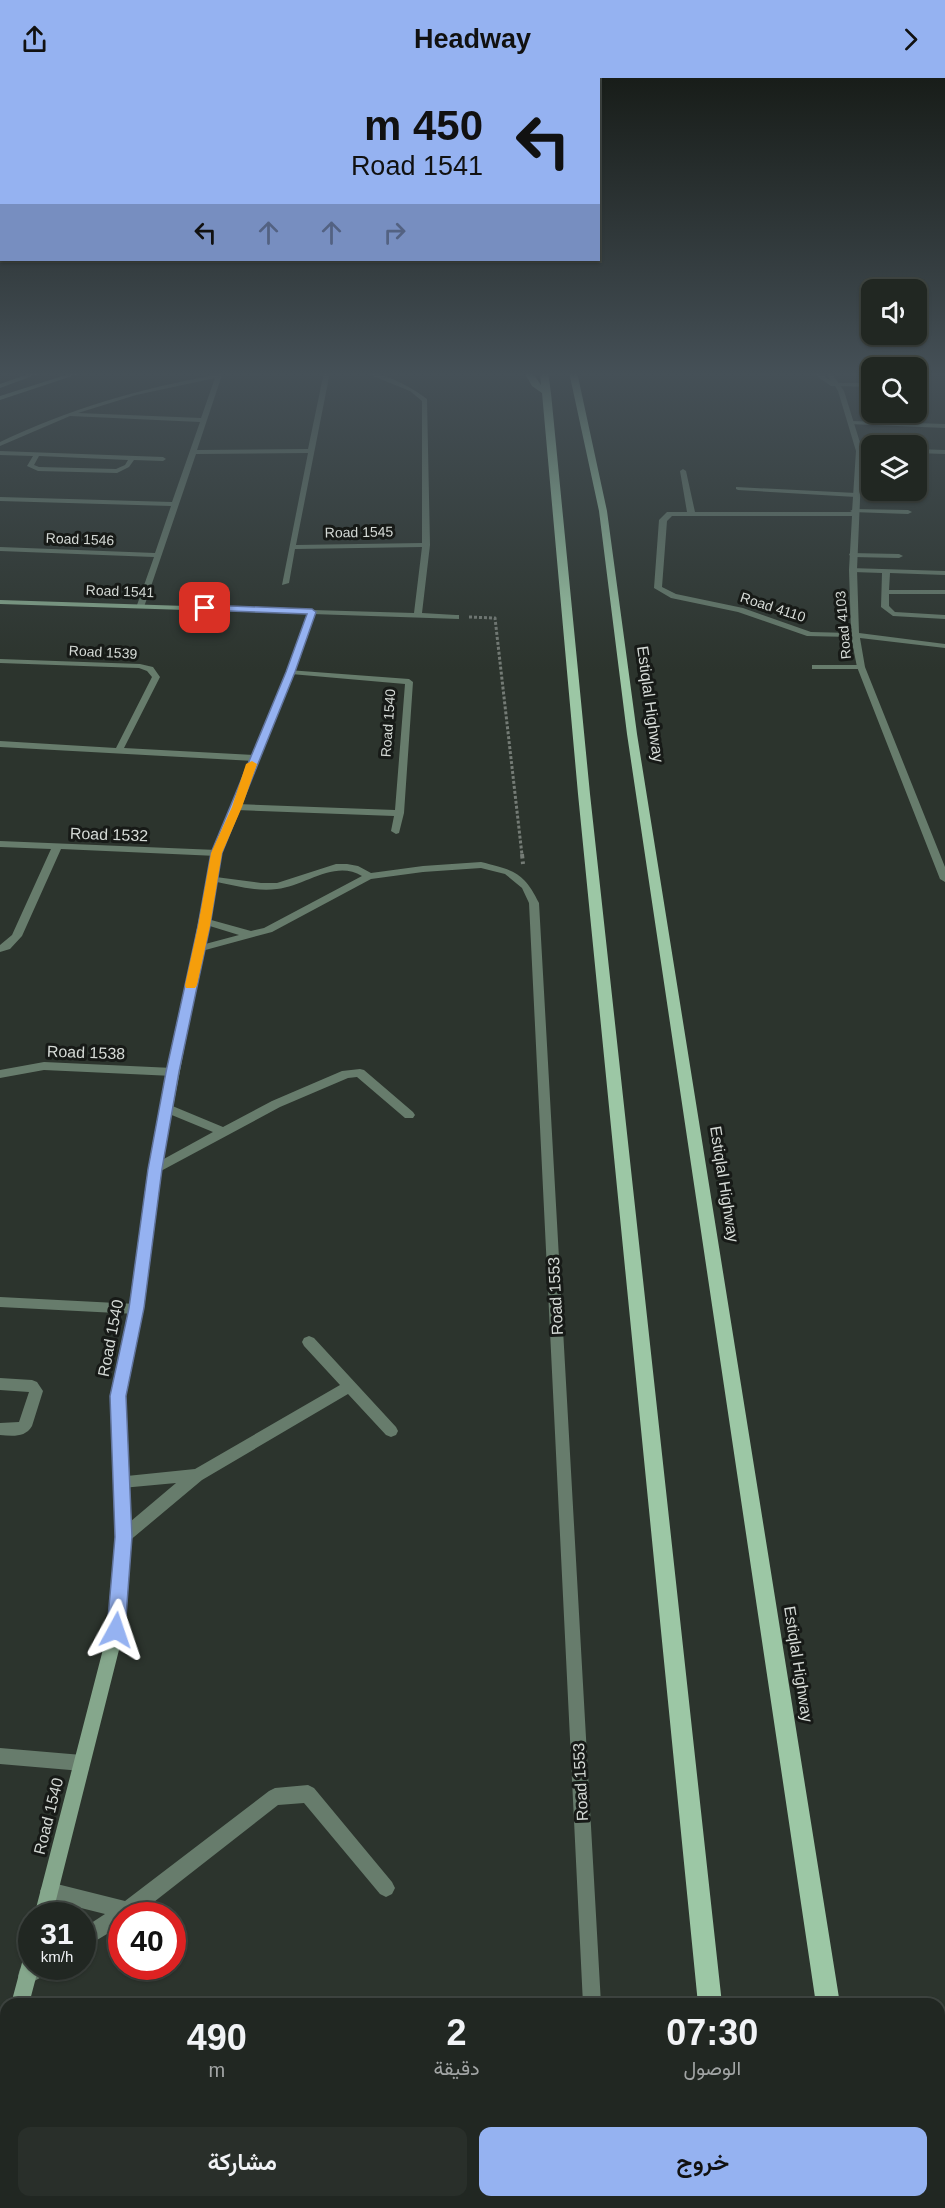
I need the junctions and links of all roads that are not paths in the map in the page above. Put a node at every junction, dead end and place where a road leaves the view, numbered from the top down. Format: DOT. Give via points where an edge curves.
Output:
graph roads {
  1 [pos="187,471"];
  2 [pos="307,471"];
  3 [pos="425,471"];
  4 [pos="552,471"];
  5 [pos="595,471"];
  6 [pos="683,471"];
  7 [pos="858,471"];
  8 [pos="738,489"];
  9 [pos="856,495"];
  10 [pos="0,499"];
  11 [pos="175,504"];
  12 [pos="908,512"];
  13 [pos="691,513"];
  14 [pos="854,513"];
  15 [pos="426,545"];
  16 [pos="292,547"];
  17 [pos="0,549"];
  18 [pos="158,555"];
  19 [pos="853,555"];
  20 [pos="899,556"];
  21 [pos="852,570"];
  22 [pos="886,571"];
  23 [pos="945,573"];
  24 [pos="285,583"];
  25 [pos="885,592"];
  26 [pos="945,592"];
  27 [pos="0,602"];
  28 [pos="141,605"];
  29 [pos="312,612"];
  30 [pos="418,615"];
  31 [pos="456,617"];
  32 [pos="945,617"];
  33 [pos="855,636"];
  34 [pos="945,645"];
  35 [pos="0,661"];
  36 [pos="815,667"];
  37 [pos="861,667"];
  38 [pos="291,672"];
  39 [pos="0,744"];
  40 [pos="118,750"];
  41 [pos="254,758"];
  42 [pos="237,807"];
  43 [pos="399,813"];
  44 [pos="396,831"];
  45 [pos="0,844"];
  46 [pos="57,847"];
  47 [pos="217,853"];
  48 [pos="369,876"];
  49 [pos="212,878"];
  50 [pos="945,879"];
  51 [pos="204,921"];
  52 [pos="250,934"];
  53 [pos="0,949"];
  54 [pos="198,950"];
  55 [pos="173,1072"];
  56 [pos="0,1074"];
  57 [pos="166,1108"];
  58 [pos="409,1114"];
  59 [pos="224,1132"];
  60 [pos="155,1169"];
  61 [pos="0,1302"];
  62 [pos="136,1308"];
  63 [pos="309,1342"];
  64 [pos="0,1384"];
  65 [pos="350,1386"];
  66 [pos="0,1429"];
  67 [pos="391,1431"];
  68 [pos="197,1475"];
  69 [pos="122,1482"];
  70 [pos="123,1537"];
  71 [pos="0,1756"];
  72 [pos="82,1763"];
  73 [pos="386,1888"];
  74 [pos="49,1891"];
  75 [pos="46,1902"];
  76 [pos="139,1902"];
  77 [pos="108,1906"];
  78 [pos="29,1980"];
  79 [pos="22,1998"];
  80 [pos="592,1998"];
  81 [pos="709,1998"];
  82 [pos="827,1998"];
  1 -- 11 [label="street"];
  2 -- 16 [label="street"];
  3 -- 15 [label="street"];
  4 -- 81 [label="main road"];
  5 -- 82 [label="main road, Estiqlal Highway" via="632,734"];
  6 -- 13 [label="street"];
  7 -- 9 [label="street, Road 4103"];
  8 -- 9 [label="street"];
  9 -- 14 [label="street, Road 4103"];
  10 -- 11 [label="street"];
  11 -- 18 [label="street"];
  12 -- 14 [label="street"];
  13 -- 14 [label="street"];
  13 -- 33 [label="street, Road 4110" via="670,514 663,520 658,588 746,611 810,634"];
  14 -- 19 [label="street, Road 4103"];
  15 -- 16 [label="street, Road 1545"];
  15 -- 30 [label="street"];
  16 -- 24 [label="street"];
  17 -- 18 [label="street, Road 1546"];
  18 -- 28 [label="street"];
  19 -- 20 [label="street"];
  19 -- 21 [label="street, Road 4103"];
  21 -- 22 [label="street"];
  21 -- 33 [label="street, Road 4103"];
  22 -- 23 [label="street"];
  22 -- 25 [label="street"];
  25 -- 26 [label="street"];
  25 -- 32 [label="street" via="885,607 892,614"];
  27 -- 28 [label="street, Road 1541"];
  28 -- 29 [label="street, Road 1541"];
  29 -- 30 [label="street, Road 1541"];
  29 -- 38 [label="street, Road 1540"];
  30 -- 31 [label="street, Road 1541"];
  33 -- 34 [label="street, Road 4110"];
  33 -- 37 [label="street, Road 4103"];
  35 -- 40 [label="street, Road 1539" via="150,669 156,677"];
  36 -- 37 [label="street"];
  37 -- 50 [label="street, Road 4103"];
  38 -- 41 [label="street, Road 1540"];
  38 -- 43 [label="street, Road 1540" via="409,682"];
  39 -- 40 [label="street"];
  40 -- 41 [label="street"];
  41 -- 42 [label="street, Road 1540"];
  42 -- 43 [label="street"];
  42 -- 47 [label="street, Road 1540"];
  43 -- 44 [label="street, Road 1540"];
  45 -- 46 [label="street, Road 1532"];
  46 -- 47 [label="street, Road 1532"];
  46 -- 53 [label="street" via="17,936"];
  47 -- 49 [label="street, Road 1540"];
  48 -- 49 [label="street" via="344,865 275,886"];
  48 -- 52 [label="street" via="268,930"];
  48 -- 80 [label="street, Road 1553" via="481,865 508,872 526,886 534,903"];
  49 -- 51 [label="street, Road 1540"];
  51 -- 52 [label="street"];
  51 -- 54 [label="street, Road 1540"];
  52 -- 54 [label="street"];
  54 -- 55 [label="street, Road 1540"];
  55 -- 56 [label="street, Road 1538" via="44,1066"];
  55 -- 57 [label="street, Road 1540"];
  57 -- 59 [label="street"];
  57 -- 60 [label="street, Road 1540"];
  58 -- 59 [label="street" via="360,1073 353,1073 276,1104"];
  59 -- 60 [label="street"];
  60 -- 62 [label="street, Road 1540"];
  61 -- 62 [label="street"];
  62 -- 69 [label="street, Road 1540" via="118,1396"];
  63 -- 65 [label="street"];
  64 -- 66 [label="street" via="32,1386 36,1391 25,1426 18,1430"];
  65 -- 67 [label="street"];
  65 -- 68 [label="street"];
  68 -- 69 [label="street"];
  68 -- 70 [label="street"];
  69 -- 70 [label="street, Road 1540"];
  70 -- 72 [label="street, Road 1540" via="116,1630"];
  71 -- 72 [label="street"];
  72 -- 74 [label="street, Road 1540"];
  73 -- 76 [label="street" via="308,1794 275,1797"];
  74 -- 75 [label="street, Road 1540"];
  74 -- 77 [label="street"];
  78 -- 79 [label="street"];
}
